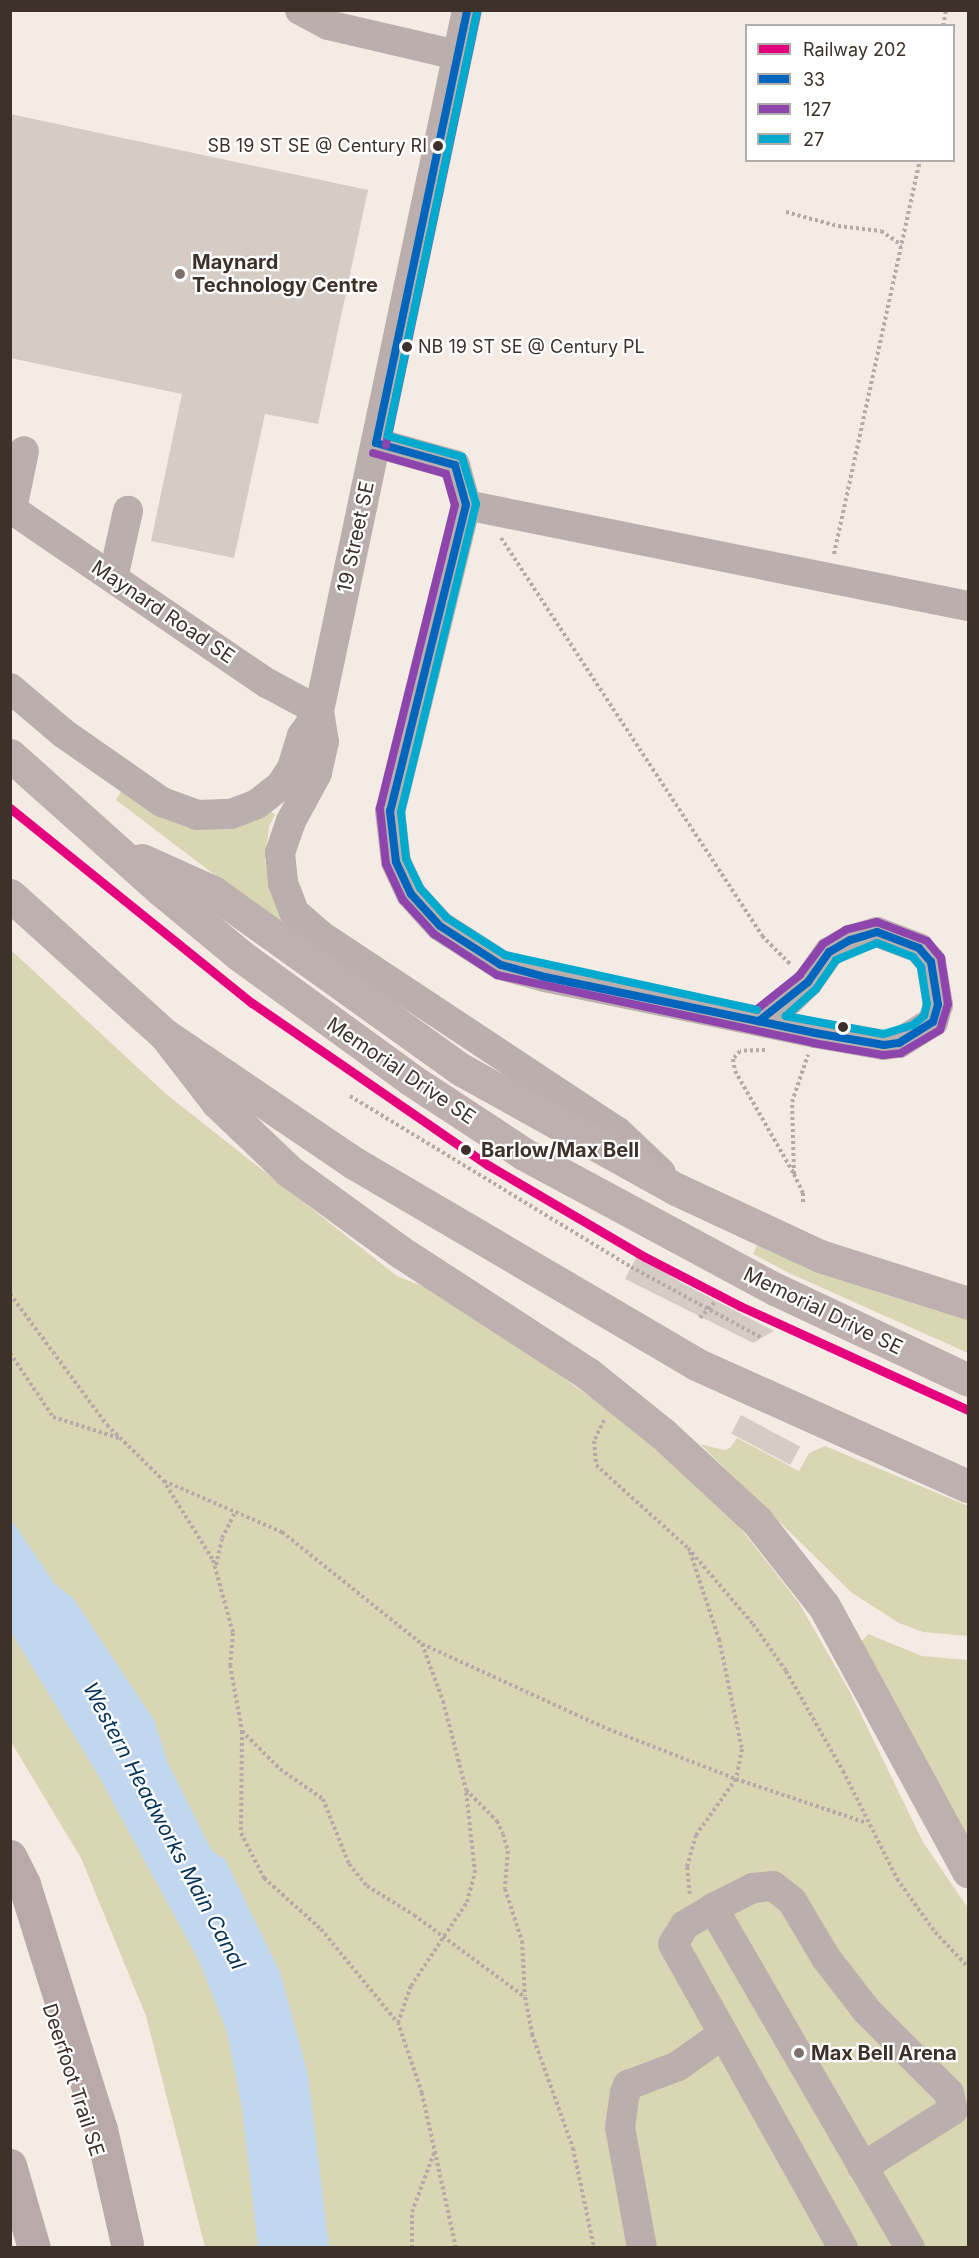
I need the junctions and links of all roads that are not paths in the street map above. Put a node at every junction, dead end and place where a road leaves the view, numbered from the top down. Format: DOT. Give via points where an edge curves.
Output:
graph roads {
  1 [pos="300,10"];
  2 [pos="467,10"];
  3 [pos="365,22"];
  4 [pos="457,55"];
  5 [pos="376,442"];
  6 [pos="24,451"];
  7 [pos="466,505"];
  8 [pos="11,508"];
  9 [pos="128,511"];
  10 [pos="114,578"];
  11 [pos="969,606"];
  12 [pos="10,688"];
  13 [pos="319,711"];
  14 [pos="10,755"];
  15 [pos="112,847"];
  16 [pos="10,895"];
  17 [pos="759,1021"];
  18 [pos="165,1035"];
  19 [pos="678,1190"];
  20 [pos="969,1303"];
  21 [pos="969,1380"];
  22 [pos="969,1486"];
  23 [pos="10,1856"];
  24 [pos="969,1871"];
  25 [pos="707,1912"];
  26 [pos="10,1915"];
  27 [pos="723,2034"];
  28 [pos="10,2165"];
  29 [pos="863,2167"];
  30 [pos="127,2245"];
  31 [pos="904,2245"];
  32 [pos="34,2247"];
  33 [pos="642,2247"];
  34 [pos="843,2247"];
  1 -- 3 [label="street" via="328,25"];
  2 -- 4 [label="street, 19 Street SE"];
  3 -- 4 [label="street"];
  4 -- 5 [label="street, 19 Street SE"];
  5 -- 7 [label="street" via="455,465"];
  5 -- 13 [label="street, 19 Street SE"];
  6 -- 8 [label="street"];
  7 -- 11 [label="street"];
  7 -- 17 [label="street" via="390,811 396,862 411,894 440,926 501,965"];
  8 -- 10 [label="street, Maynard Road SE"];
  9 -- 10 [label="street"];
  10 -- 13 [label="street, Maynard Road SE" via="267,684"];
  12 -- 13 [label="street" via="63,733 162,802 197,815 231,814 257,804 281,785 292,768 302,736"];
  13 -- 19 [label="street" via="324,742 317,773 291,821 280,852 283,883 294,912 320,935 618,1132"];
  14 -- 15 [label="main road, Memorial Drive SE"];
  15 -- 19 [label="main road" via="213,892 462,1070"];
  15 -- 21 [label="main road, Memorial Drive SE" via="232,949 311,1009 524,1154 775,1289"];
  16 -- 18 [label="main road"];
  17 -- 17 [label="street" via="884,1045 918,1034 933,1022 938,1005 931,962 919,948 877,932 850,940 829,952 808,982"];
  18 -- 22 [label="main road" via="354,1162 696,1364"];
  18 -- 24 [label="main road" via="217,1102 289,1171 399,1251 587,1373 662,1432 757,1521 824,1606"];
  19 -- 20 [label="main road" via="820,1256"];
  23 -- 30 [label="highway" via="24,1884 97,2118"];
  25 -- 27 [label="street" via="685,1925 673,1944"];
  25 -- 29 [label="street"];
  25 -- 29 [label="street" via="753,1888 773,1886 792,1901 826,1958 867,2011 949,2093 953,2110"];
  26 -- 30 [label="highway, Deerfoot Trail SE" via="52,2012"];
  27 -- 33 [label="street" via="678,2066 628,2085 620,2127"];
  27 -- 34 [label="street"];
  28 -- 32 [label="highway"];
  29 -- 31 [label="street"];
}
